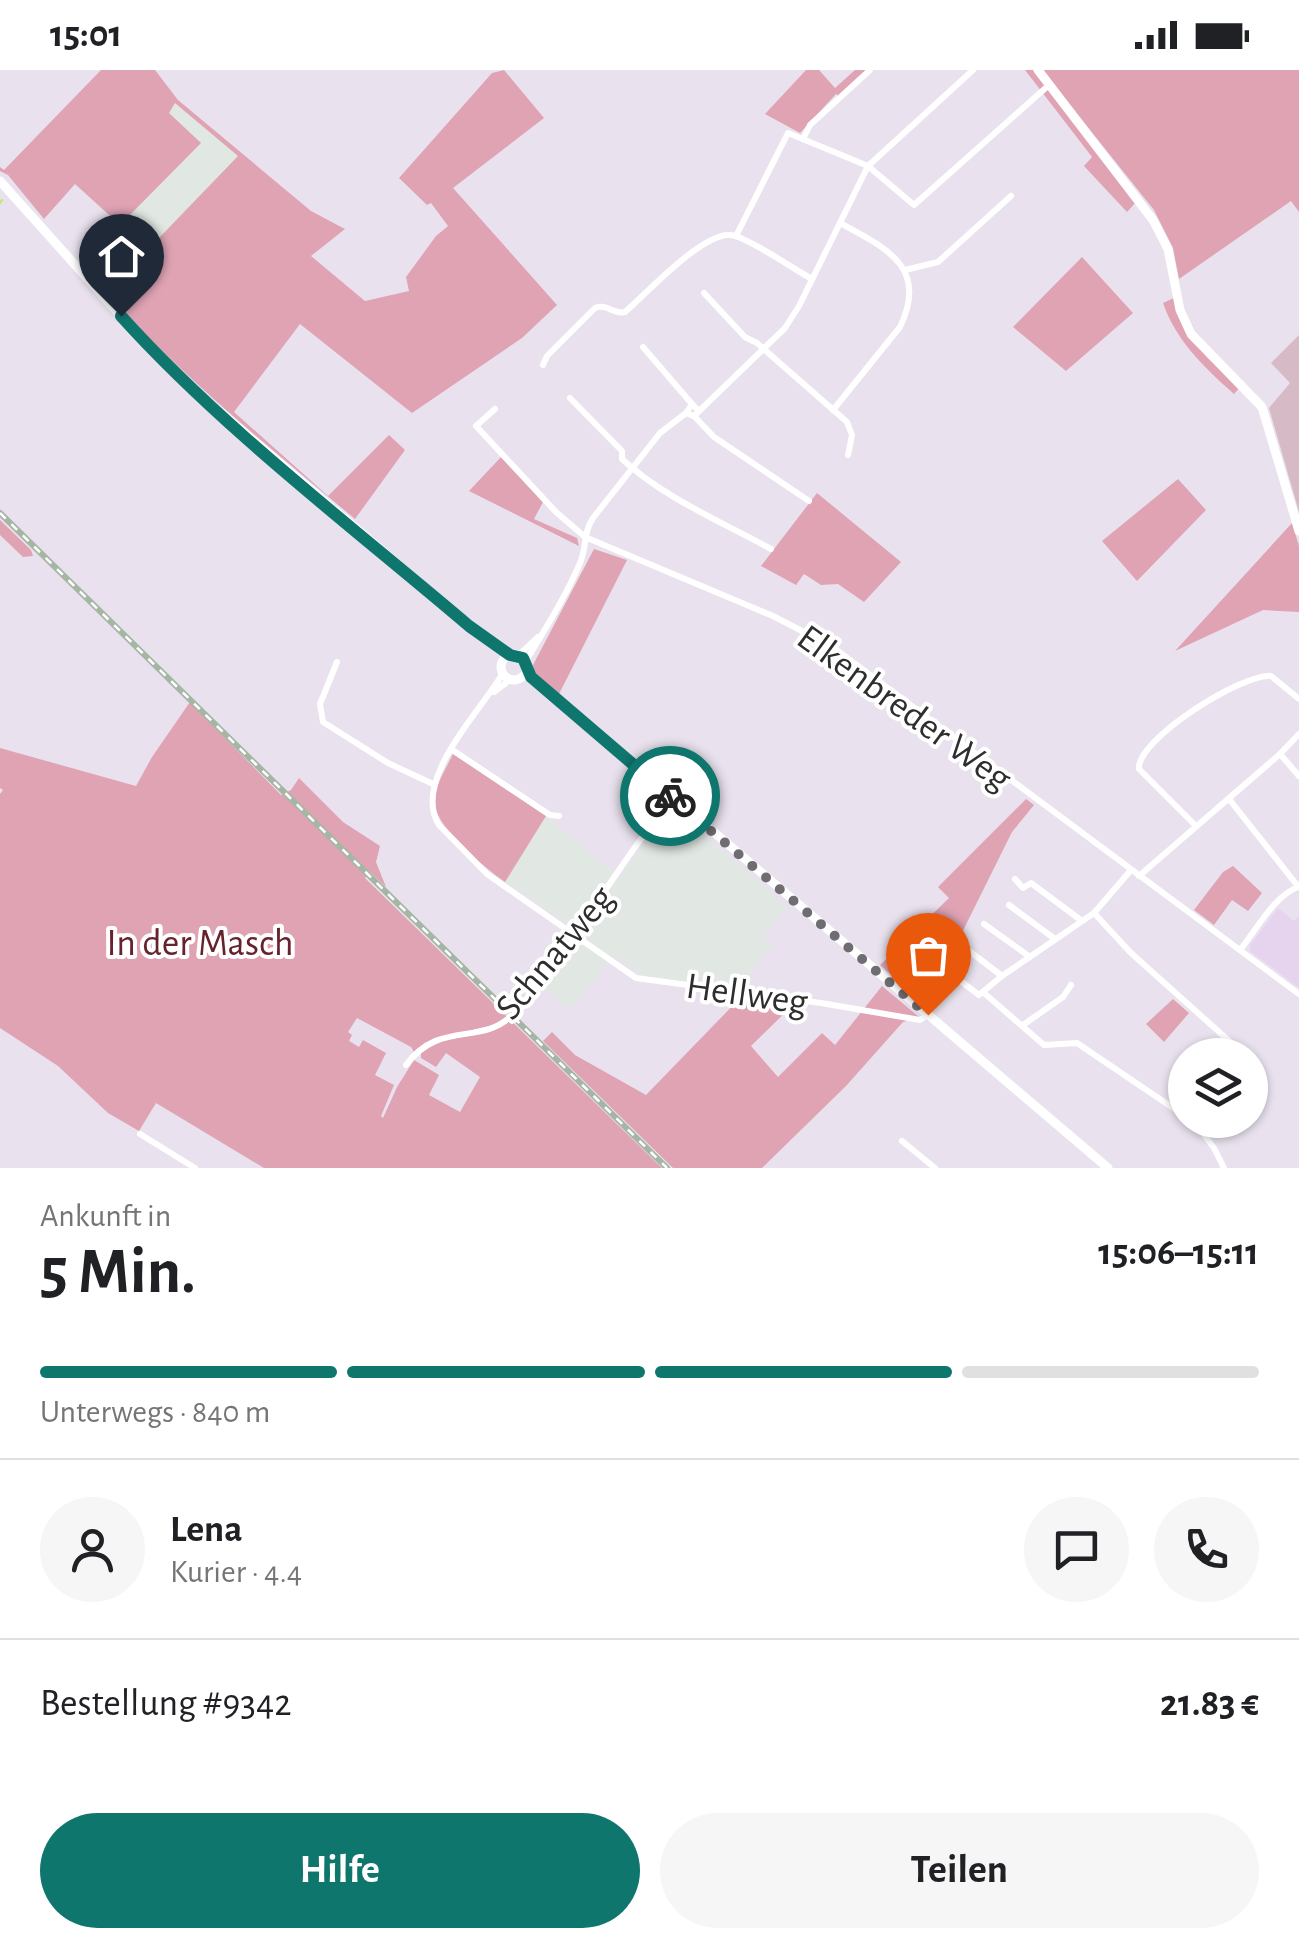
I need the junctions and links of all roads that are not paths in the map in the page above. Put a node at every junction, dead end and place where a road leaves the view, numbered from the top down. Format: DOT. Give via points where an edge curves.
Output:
graph roads {
  1 [pos="870,70"];
  2 [pos="973,70"];
  3 [pos="1038,70"];
  4 [pos="1049,85"];
  5 [pos="803,139"];
  6 [pos="868,166"];
  7 [pos="0,180"];
  8 [pos="1011,196"];
  9 [pos="840,223"];
  10 [pos="736,236"];
  11 [pos="905,270"];
  12 [pos="812,280"];
  13 [pos="704,293"];
  14 [pos="643,347"];
  15 [pos="763,349"];
  16 [pos="542,365"];
  17 [pos="570,398"];
  18 [pos="496,409"];
  19 [pos="833,410"];
  20 [pos="693,411"];
  21 [pos="848,454"];
  22 [pos="630,467"];
  23 [pos="810,501"];
  24 [pos="1299,531"];
  25 [pos="585,537"];
  26 [pos="770,550"];
  27 [pos="337,662"];
  28 [pos="515,667"];
  29 [pos="1299,699"];
  30 [pos="1299,734"];
  31 [pos="451,749"];
  32 [pos="1280,754"];
  33 [pos="1299,776"];
  34 [pos="433,784"];
  35 [pos="673,799"];
  36 [pos="1229,800"];
  37 [pos="559,816"];
  38 [pos="1196,826"];
  39 [pos="1131,870"];
  40 [pos="1139,876"];
  41 [pos="1015,879"];
  42 [pos="1298,886"];
  43 [pos="1010,905"];
  44 [pos="1094,913"];
  45 [pos="1082,921"];
  46 [pos="984,924"];
  47 [pos="576,936"];
  48 [pos="1055,939"];
  49 [pos="964,947"];
  50 [pos="1240,950"];
  51 [pos="1030,957"];
  52 [pos="954,976"];
  53 [pos="1002,976"];
  54 [pos="1071,985"];
  55 [pos="984,993"];
  56 [pos="1299,994"];
  57 [pos="928,1015"];
  58 [pos="1022,1026"];
  59 [pos="1222,1038"];
  60 [pos="406,1065"];
  61 [pos="1168,1104"];
  62 [pos="140,1134"];
  63 [pos="1206,1138"];
  64 [pos="902,1141"];
  65 [pos="196,1168"];
  66 [pos="935,1168"];
  67 [pos="1108,1168"];
  68 [pos="1224,1168"];
  1 -- 5 [label="street"];
  2 -- 6 [label="street"];
  3 -- 4 [label="main road"];
  4 -- 6 [label="street" via="914,205"];
  4 -- 24 [label="main road" via="1150,214 1168,249 1191,334 1264,411"];
  5 -- 6 [label="street"];
  5 -- 10 [label="street" via="788,134"];
  6 -- 9 [label="street"];
  7 -- 28 [label="main road" via="158,356"];
  8 -- 11 [label="street" via="938,262"];
  9 -- 11 [label="street" via="882,246"];
  9 -- 12 [label="street"];
  10 -- 12 [label="street"];
  10 -- 16 [label="street" via="709,241 625,312 595,308"];
  11 -- 19 [label="street" via="910,302 900,327"];
  12 -- 15 [label="street" via="793,318"];
  13 -- 15 [label="street"];
  14 -- 20 [label="street" via="692,400"];
  15 -- 19 [label="street"];
  15 -- 20 [label="street"];
  17 -- 22 [label="street"];
  18 -- 25 [label="street, Elkenbreder Weg" via="476,426"];
  19 -- 21 [label="street" via="852,430"];
  20 -- 22 [label="street" via="660,433"];
  20 -- 23 [label="street" via="714,436"];
  22 -- 25 [label="street"];
  22 -- 26 [label="street" via="674,499"];
  25 -- 28 [label="street" via="580,564 543,634"];
  25 -- 39 [label="street, Elkenbreder Weg" via="831,646"];
  27 -- 34 [label="street" via="320,704 323,722"];
  28 -- 31 [label="street"];
  28 -- 35 [label="main road"];
  29 -- 38 [label="street" via="1271,676 1246,680 1183,718 1141,757 1139,768"];
  30 -- 32 [label="street"];
  31 -- 34 [label="street"];
  31 -- 37 [label="street"];
  32 -- 33 [label="street"];
  32 -- 36 [label="street"];
  34 -- 47 [label="street, Hellweg" via="431,808 439,825 487,874"];
  35 -- 47 [label="street, Schnatweg"];
  35 -- 57 [label="main road"];
  36 -- 38 [label="street"];
  36 -- 42 [label="street"];
  38 -- 40 [label="street"];
  39 -- 40 [label="street, Elkenbreder Weg"];
  39 -- 44 [label="street"];
  40 -- 50 [label="street, Elkenbreder Weg"];
  41 -- 45 [label="street" via="1023,888 1032,882"];
  42 -- 50 [label="street" via="1274,905"];
  43 -- 48 [label="street"];
  44 -- 45 [label="street"];
  44 -- 59 [label="street"];
  45 -- 48 [label="street"];
  46 -- 51 [label="street"];
  47 -- 57 [label="street, Hellweg" via="636,978 898,1018"];
  47 -- 60 [label="street, Schnatweg" via="506,1020 438,1038"];
  48 -- 51 [label="street"];
  49 -- 53 [label="street"];
  50 -- 56 [label="street, Elkenbreder Weg"];
  51 -- 53 [label="street"];
  52 -- 55 [label="street"];
  53 -- 55 [label="street"];
  54 -- 58 [label="street"];
  55 -- 58 [label="street"];
  57 -- 67 [label="main road"];
  58 -- 61 [label="street" via="1044,1045 1077,1043"];
  62 -- 65 [label="street"];
  63 -- 68 [label="street"];
  64 -- 66 [label="street"];
}
